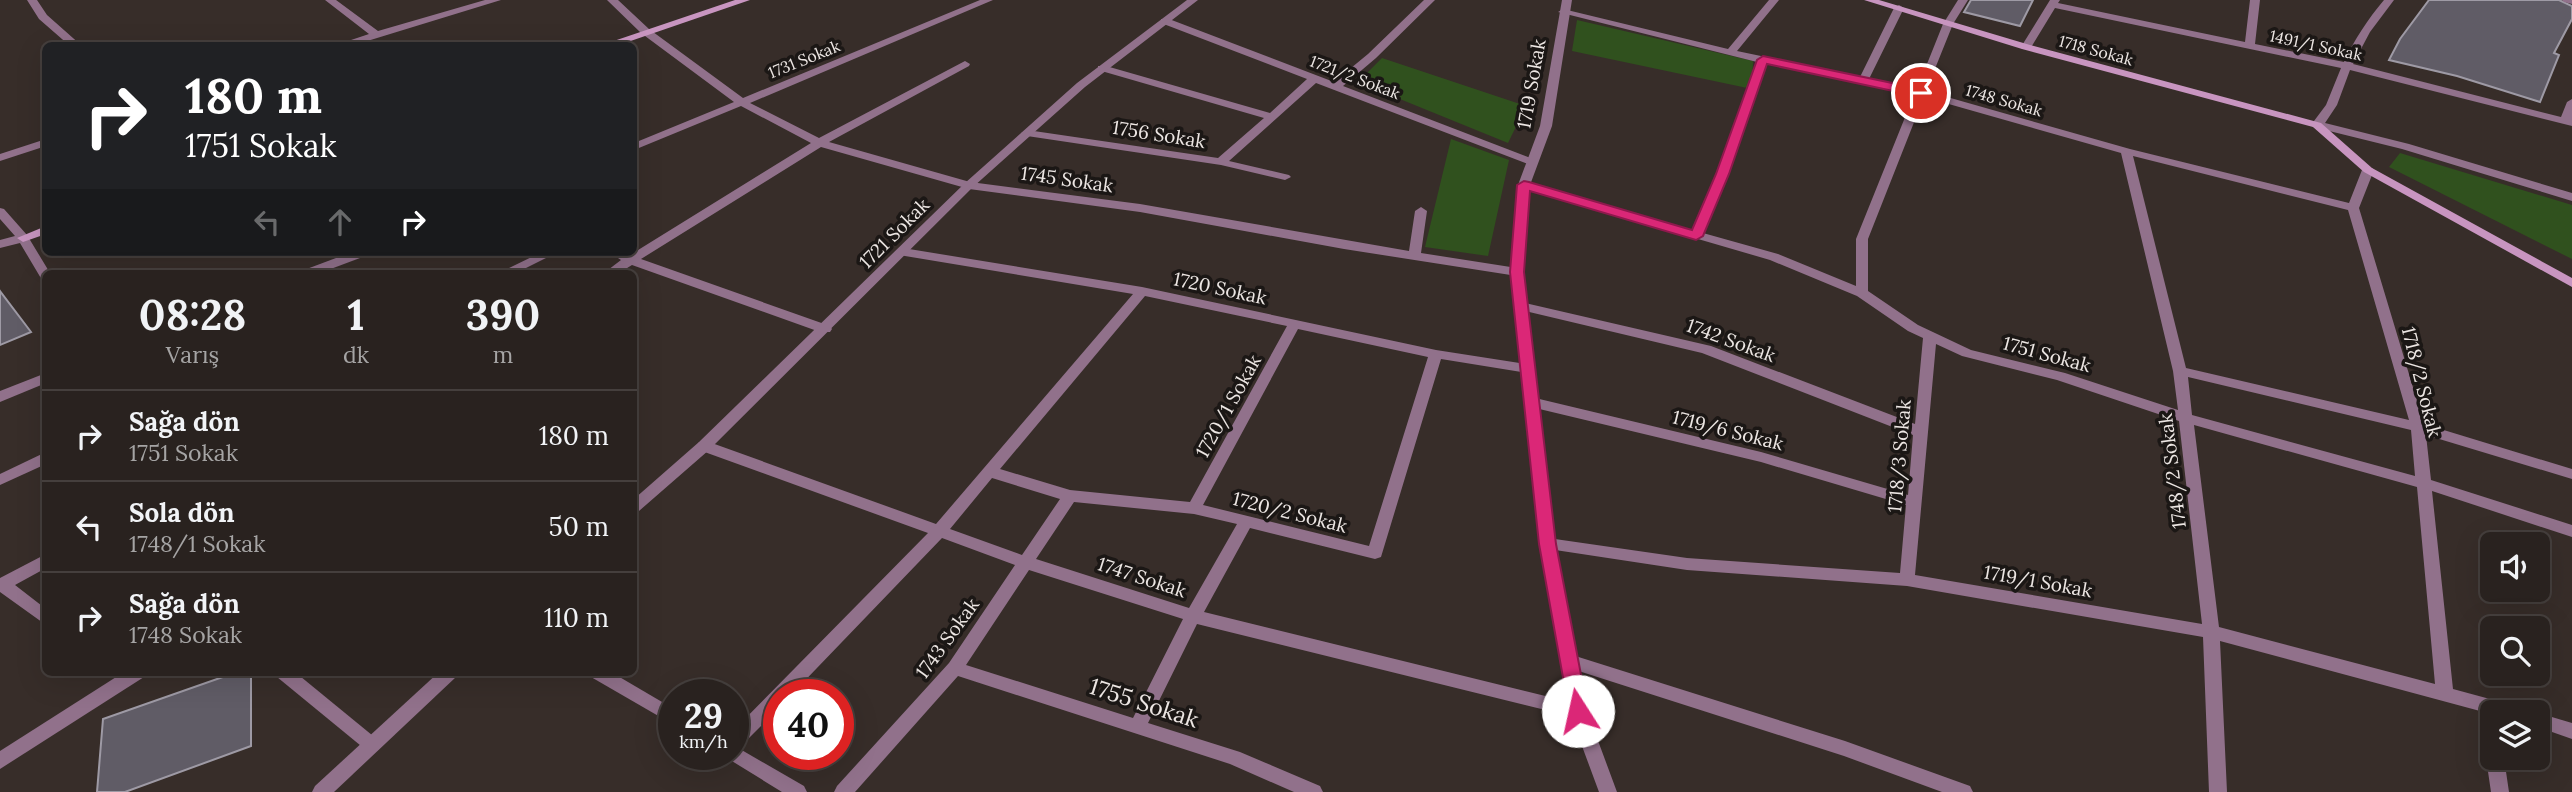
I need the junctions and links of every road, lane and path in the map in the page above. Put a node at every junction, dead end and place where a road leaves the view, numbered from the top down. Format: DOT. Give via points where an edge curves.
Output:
graph roads {
  1 [pos="32,0"];
  2 [pos="330,0"];
  3 [pos="496,0"];
  4 [pos="612,0"];
  5 [pos="745,0"];
  6 [pos="988,0"];
  7 [pos="1193,0"];
  8 [pos="1430,0"];
  9 [pos="1774,0"];
  10 [pos="1869,0"];
  11 [pos="1963,0"];
  12 [pos="2255,0"];
  13 [pos="2389,0"];
  14 [pos="2054,3"];
  15 [pos="1563,4"];
  16 [pos="1899,8"];
  17 [pos="1165,21"];
  18 [pos="1948,24"];
  19 [pos="645,32"];
  20 [pos="376,34"];
  21 [pos="72,42"];
  22 [pos="351,42"];
  23 [pos="616,42"];
  24 [pos="2026,47"];
  25 [pos="2250,47"];
  26 [pos="1731,52"];
  27 [pos="1763,60"];
  28 [pos="965,64"];
  29 [pos="2347,66"];
  30 [pos="1102,68"];
  31 [pos="1314,78"];
  32 [pos="1863,81"];
  33 [pos="1336,86"];
  34 [pos="1921,93"];
  35 [pos="2572,102"];
  36 [pos="743,103"];
  37 [pos="1273,117"];
  38 [pos="2568,122"];
  39 [pos="2317,125"];
  40 [pos="1027,133"];
  41 [pos="42,143"];
  42 [pos="819,144"];
  43 [pos="637,146"];
  44 [pos="2126,151"];
  45 [pos="0,158"];
  46 [pos="1532,162"];
  47 [pos="1221,163"];
  48 [pos="2368,170"];
  49 [pos="1285,177"];
  50 [pos="969,185"];
  51 [pos="1524,185"];
  52 [pos="2572,197"];
  53 [pos="2353,208"];
  54 [pos="1421,211"];
  55 [pos="0,212"];
  56 [pos="42,231"];
  57 [pos="1696,236"];
  58 [pos="23,238"];
  59 [pos="0,244"];
  60 [pos="903,252"];
  61 [pos="353,256"];
  62 [pos="543,256"];
  63 [pos="622,256"];
  64 [pos="637,256"];
  65 [pos="637,256"];
  66 [pos="1414,256"];
  67 [pos="630,260"];
  68 [pos="316,270"];
  69 [pos="512,270"];
  70 [pos="615,270"];
  71 [pos="42,271"];
  72 [pos="1517,272"];
  73 [pos="2572,283"];
  74 [pos="1142,291"];
  75 [pos="1862,293"];
  76 [pos="1521,306"];
  77 [pos="1295,323"];
  78 [pos="825,329"];
  79 [pos="1930,336"];
  80 [pos="1436,354"];
  81 [pos="1528,368"];
  82 [pos="2180,371"];
  83 [pos="42,379"];
  84 [pos="0,397"];
  85 [pos="1531,402"];
  86 [pos="2185,418"];
  87 [pos="2418,427"];
  88 [pos="1921,432"];
  89 [pos="704,446"];
  90 [pos="42,459"];
  91 [pos="991,472"];
  92 [pos="2572,474"];
  93 [pos="0,480"];
  94 [pos="2423,482"];
  95 [pos="1070,496"];
  96 [pos="1914,502"];
  97 [pos="637,504"];
  98 [pos="1194,508"];
  99 [pos="1247,520"];
  100 [pos="939,531"];
  101 [pos="2572,531"];
  102 [pos="1548,544"];
  103 [pos="42,562"];
  104 [pos="1025,562"];
  105 [pos="1907,580"];
  106 [pos="1,585"];
  107 [pos="42,616"];
  108 [pos="1193,616"];
  109 [pos="2211,632"];
  110 [pos="1569,661"];
  111 [pos="955,668"];
  112 [pos="288,676"];
  113 [pos="446,676"];
  114 [pos="604,676"];
  115 [pos="117,677"];
  116 [pos="795,679"];
  117 [pos="2445,694"];
  118 [pos="2480,703"];
  119 [pos="658,708"];
  120 [pos="1578,711"];
  121 [pos="763,712"];
  122 [pos="2550,724"];
  123 [pos="749,726"];
  124 [pos="1137,727"];
  125 [pos="2572,731"];
  126 [pos="372,745"];
  127 [pos="0,761"];
  128 [pos="749,763"];
  129 [pos="2497,770"];
  130 [pos="321,792"];
  131 [pos="798,792"];
  132 [pos="842,792"];
  133 [pos="1314,792"];
  134 [pos="1608,792"];
  135 [pos="1964,792"];
  136 [pos="2218,792"];
  137 [pos="2500,792"];
  1 -- 21 [label="street" via="43,17"];
  2 -- 20 [label="street"];
  3 -- 20 [label="street"];
  4 -- 19 [label="street, 1745 Sokak"];
  5 -- 19 [label="main road"];
  6 -- 36 [label="street, 1731 Sokak"];
  7 -- 17 [label="street, 1721 Sokak"];
  8 -- 33 [label="street"];
  9 -- 26 [label="street"];
  10 -- 16 [label="main road, 1718 Sokak"];
  11 -- 18 [label="street"];
  12 -- 25 [label="street"];
  13 -- 29 [label="street"];
  14 -- 24 [label="street"];
  14 -- 25 [label="street, 1491/1 Sokak"];
  15 -- 26 [label="street, 1748 Sokak"];
  15 -- 46 [label="street, 1719 Sokak" via="1546,126"];
  16 -- 18 [label="main road, 1718 Sokak"];
  16 -- 32 [label="street"];
  17 -- 30 [label="street, 1721 Sokak"];
  17 -- 31 [label="street, 1721/2 Sokak"];
  18 -- 24 [label="main road, 1718 Sokak"];
  18 -- 34 [label="street"];
  19 -- 23 [label="main road"];
  19 -- 36 [label="street, 1745 Sokak"];
  20 -- 22 [label="street"];
  24 -- 39 [label="main road, 1718 Sokak"];
  25 -- 29 [label="street, 1491/1 Sokak"];
  26 -- 27 [label="street, 1748 Sokak"];
  27 -- 32 [label="street, 1748 Sokak"];
  27 -- 57 [label="street"];
  28 -- 42 [label="street"];
  29 -- 38 [label="street, 1491/1 Sokak"];
  29 -- 39 [label="street" via="2329,114"];
  30 -- 37 [label="street"];
  30 -- 40 [label="street, 1721 Sokak"];
  31 -- 33 [label="street, 1721/2 Sokak"];
  31 -- 37 [label="street"];
  32 -- 34 [label="street, 1748 Sokak"];
  33 -- 46 [label="street, 1721/2 Sokak"];
  34 -- 44 [label="street, 1748 Sokak"];
  34 -- 75 [label="street" via="1862,239"];
  35 -- 38 [label="street"];
  36 -- 42 [label="street, 1745 Sokak"];
  36 -- 43 [label="street, 1731 Sokak"];
  37 -- 47 [label="street"];
  39 -- 48 [label="main road, 1718 Sokak"];
  39 -- 52 [label="street, 1718 Sokak" via="2405,146"];
  40 -- 47 [label="street, 1756 Sokak"];
  40 -- 50 [label="street, 1721 Sokak"];
  41 -- 45 [label="street"];
  42 -- 50 [label="street, 1745 Sokak"];
  42 -- 65 [label="street"];
  44 -- 53 [label="street, 1748 Sokak"];
  44 -- 82 [label="street, 1748/2 Sokak"];
  46 -- 51 [label="street, 1719 Sokak"];
  47 -- 49 [label="street, 1756 Sokak"];
  48 -- 53 [label="street"];
  48 -- 73 [label="main road, 1718 Sokak"];
  50 -- 60 [label="street, 1721 Sokak"];
  50 -- 66 [label="street, 1745 Sokak" via="1152,210"];
  51 -- 57 [label="street, 1751 Sokak"];
  51 -- 72 [label="street, 1719 Sokak"];
  53 -- 87 [label="street, 1718/2 Sokak"];
  54 -- 66 [label="street"];
  55 -- 58 [label="street"];
  56 -- 58 [label="main road"];
  57 -- 75 [label="street, 1751 Sokak" via="1774,257"];
  58 -- 59 [label="street"];
  58 -- 71 [label="street"];
  60 -- 74 [label="street, 1720 Sokak"];
  60 -- 78 [label="street, 1721 Sokak"];
  61 -- 68 [label="street"];
  62 -- 69 [label="street"];
  63 -- 67 [label="street"];
  64 -- 67 [label="street"];
  66 -- 72 [label="street, 1745 Sokak"];
  67 -- 70 [label="street"];
  67 -- 78 [label="street"];
  72 -- 76 [label="street, 1719 Sokak"];
  74 -- 77 [label="street, 1720 Sokak"];
  74 -- 91 [label="street"];
  75 -- 79 [label="street, 1751 Sokak"];
  76 -- 81 [label="street, 1719 Sokak"];
  76 -- 88 [label="street, 1742 Sokak" via="1706,349"];
  77 -- 80 [label="street, 1720 Sokak"];
  77 -- 98 [label="street, 1720/1 Sokak"];
  78 -- 89 [label="street, 1721 Sokak"];
  79 -- 86 [label="street, 1751 Sokak" via="1967,353 2060,376"];
  79 -- 88 [label="street, 1718/3 Sokak"];
  80 -- 81 [label="street, 1720 Sokak"];
  80 -- 99 [label="street, 1720/2 Sokak" via="1375,553"];
  81 -- 85 [label="street, 1719 Sokak"];
  82 -- 86 [label="street, 1748/2 Sokak"];
  82 -- 87 [label="street"];
  83 -- 84 [label="street"];
  85 -- 96 [label="street, 1719/6 Sokak" via="1761,457"];
  85 -- 102 [label="street, 1719 Sokak"];
  86 -- 94 [label="street, 1751 Sokak"];
  86 -- 109 [label="street, 1748/2 Sokak"];
  87 -- 92 [label="street"];
  87 -- 94 [label="street, 1718/2 Sokak"];
  88 -- 96 [label="street, 1718/3 Sokak"];
  89 -- 97 [label="street, 1721 Sokak"];
  89 -- 100 [label="street, 1747 Sokak"];
  90 -- 93 [label="street"];
  91 -- 95 [label="street, 1720/2 Sokak"];
  91 -- 100 [label="street"];
  94 -- 101 [label="street, 1751 Sokak"];
  94 -- 117 [label="street, 1718/2 Sokak"];
  95 -- 98 [label="street, 1720/2 Sokak"];
  95 -- 104 [label="street, 1743 Sokak"];
  96 -- 105 [label="street, 1718/3 Sokak"];
  98 -- 99 [label="street, 1720/2 Sokak"];
  99 -- 108 [label="street"];
  100 -- 104 [label="street, 1747 Sokak"];
  100 -- 116 [label="street"];
  102 -- 105 [label="street, 1719/1 Sokak" via="1686,564"];
  102 -- 110 [label="street, 1719 Sokak"];
  103 -- 106 [label="street"];
  104 -- 108 [label="street, 1747 Sokak"];
  104 -- 111 [label="street, 1743 Sokak"];
  105 -- 109 [label="street, 1719/1 Sokak"];
  106 -- 107 [label="street"];
  108 -- 120 [label="street, 1747 Sokak"];
  108 -- 124 [label="street"];
  109 -- 117 [label="street, 1719/1 Sokak"];
  109 -- 136 [label="street, 1748/2 Sokak"];
  110 -- 120 [label="street, 1719 Sokak"];
  110 -- 135 [label="street"];
  111 -- 124 [label="street, 1755 Sokak"];
  111 -- 132 [label="street, 1743 Sokak"];
  112 -- 126 [label="street"];
  113 -- 126 [label="street"];
  114 -- 119 [label="street"];
  115 -- 127 [label="street"];
  117 -- 118 [label="street, 1719/1 Sokak"];
  120 -- 134 [label="street, 1719 Sokak"];
  121 -- 123 [label="street"];
  122 -- 125 [label="street"];
  124 -- 133 [label="street, 1755 Sokak" via="1234,758"];
  126 -- 130 [label="street"];
  128 -- 131 [label="street"];
  129 -- 137 [label="street"];
}
